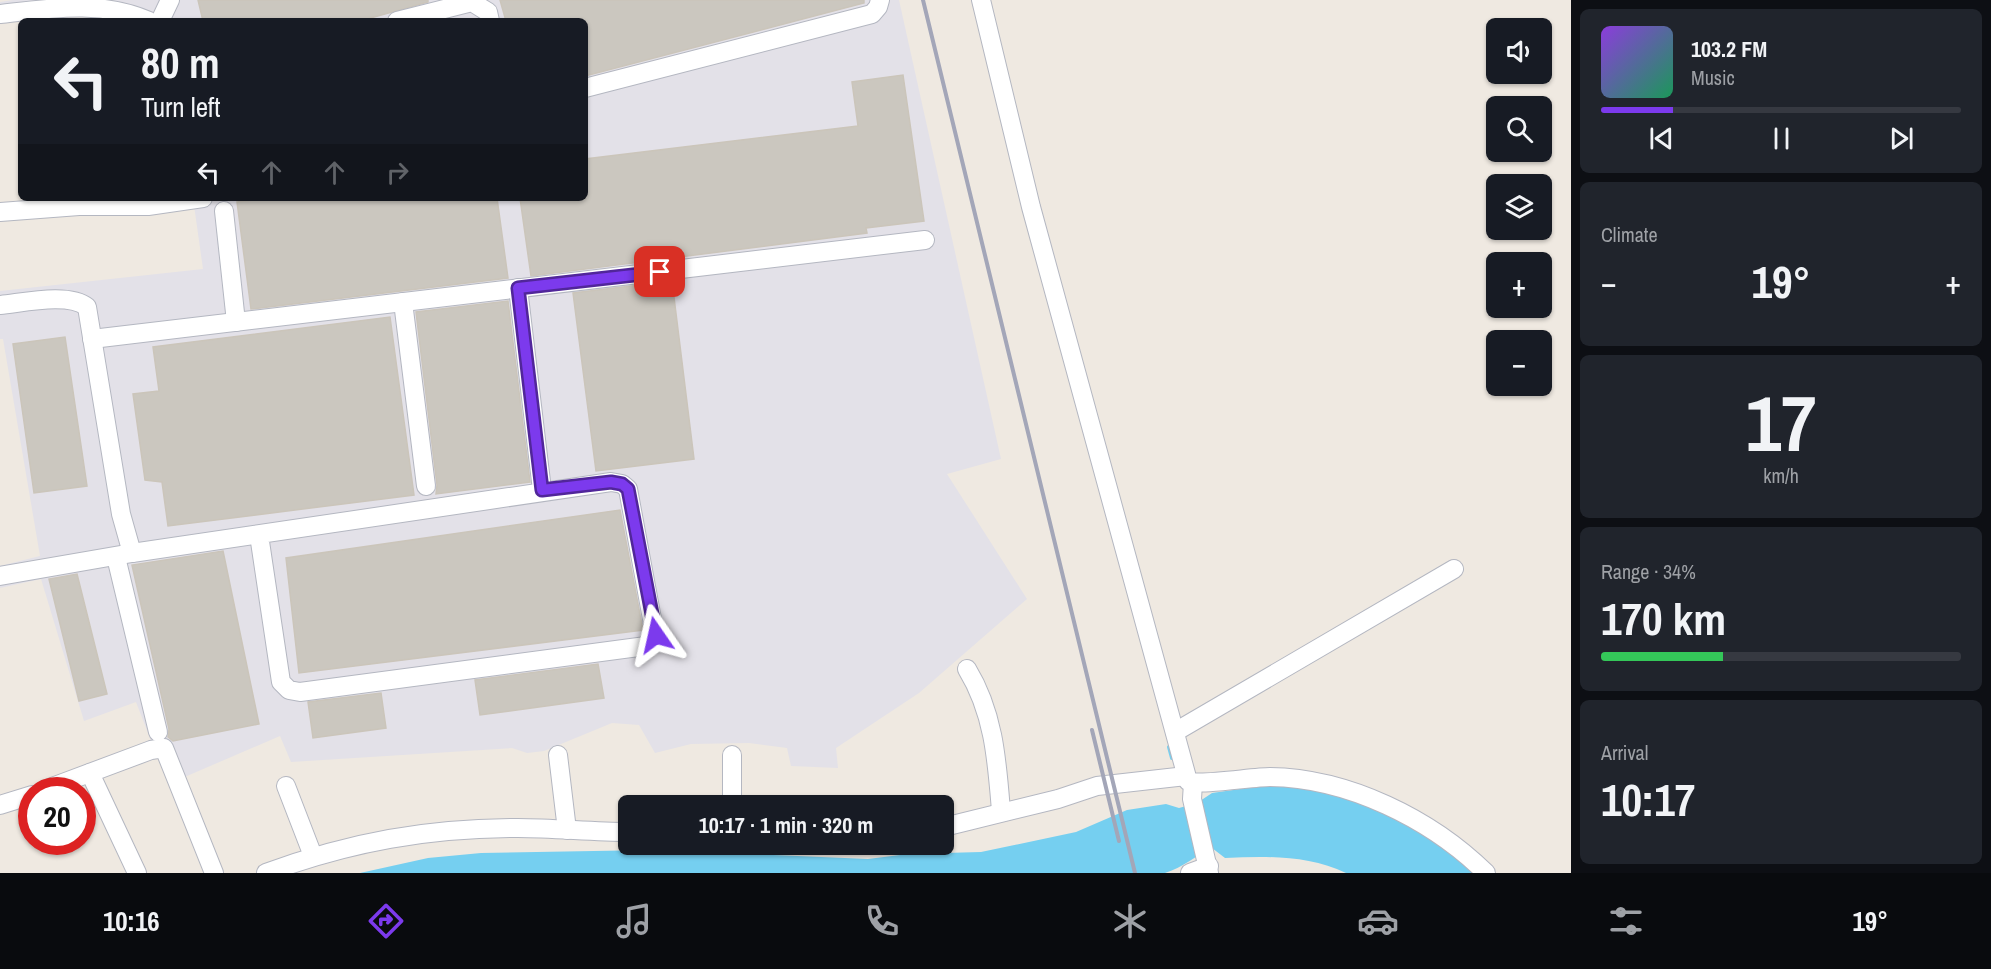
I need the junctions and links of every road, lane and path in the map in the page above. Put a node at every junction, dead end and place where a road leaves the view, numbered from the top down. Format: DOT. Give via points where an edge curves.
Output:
graph roads {
  1 [pos="170,0"];
  2 [pos="880,0"];
  3 [pos="981,0"];
  4 [pos="126,4"];
  5 [pos="0,14"];
  6 [pos="145,18"];
  7 [pos="161,18"];
  8 [pos="409,18"];
  9 [pos="489,18"];
  10 [pos="588,87"];
  11 [pos="182,201"];
  12 [pos="224,211"];
  13 [pos="0,212"];
  14 [pos="925,240"];
  15 [pos="518,288"];
  16 [pos="403,302"];
  17 [pos="0,305"];
  18 [pos="236,322"];
  19 [pos="92,339"];
  20 [pos="426,486"];
  21 [pos="542,490"];
  22 [pos="259,535"];
  23 [pos="124,555"];
  24 [pos="1454,569"];
  25 [pos="0,576"];
  26 [pos="967,669"];
  27 [pos="158,732"];
  28 [pos="1175,732"];
  29 [pos="558,755"];
  30 [pos="732,755"];
  31 [pos="90,773"];
  32 [pos="79,777"];
  33 [pos="286,786"];
  34 [pos="1190,786"];
  35 [pos="732,795"];
  36 [pos="18,799"];
  37 [pos="0,805"];
  38 [pos="1001,811"];
  39 [pos="954,824"];
  40 [pos="567,830"];
  41 [pos="618,832"];
  42 [pos="313,856"];
  43 [pos="1208,865"];
  44 [pos="136,873"];
  45 [pos="214,873"];
  46 [pos="266,873"];
  47 [pos="1190,873"];
  48 [pos="1486,873"];
  1 -- 7 [label="street"];
  2 -- 10 [label="street" via="872,14"];
  3 -- 28 [label="street" via="1031,207"];
  4 -- 5 [label="street"];
  4 -- 6 [label="street"];
  8 -- 9 [label="street" via="472,2 488,12"];
  11 -- 13 [label="street"];
  12 -- 18 [label="street"];
  14 -- 15 [label="street"];
  15 -- 16 [label="street"];
  15 -- 21 [label="street"];
  16 -- 18 [label="street"];
  16 -- 20 [label="street"];
  17 -- 19 [label="street" via="80,301 87,307"];
  18 -- 19 [label="street"];
  19 -- 23 [label="street" via="121,514"];
  21 -- 22 [label="street" via="417,513"];
  21 -- 22 [label="street" via="611,482 628,489 656,635 652,642 646,646 300,692 289,690 281,682"];
  22 -- 23 [label="street"];
  23 -- 25 [label="street"];
  23 -- 27 [label="street"];
  24 -- 28 [label="street"];
  26 -- 38 [label="street" via="978,686 993,729"];
  28 -- 34 [label="street"];
  29 -- 40 [label="street"];
  30 -- 35 [label="street"];
  31 -- 32 [label="street"];
  31 -- 44 [label="street"];
  31 -- 45 [label="street" via="164,748"];
  33 -- 42 [label="street"];
  34 -- 38 [label="street" via="1105,785"];
  34 -- 43 [label="street"];
  34 -- 48 [label="street" via="1250,777 1286,778 1356,793 1450,842"];
  36 -- 37 [label="street"];
  38 -- 39 [label="street"];
  40 -- 41 [label="street"];
  40 -- 42 [label="street" via="435,832 382,838"];
  42 -- 46 [label="street"];
  43 -- 47 [label="street"];
}
